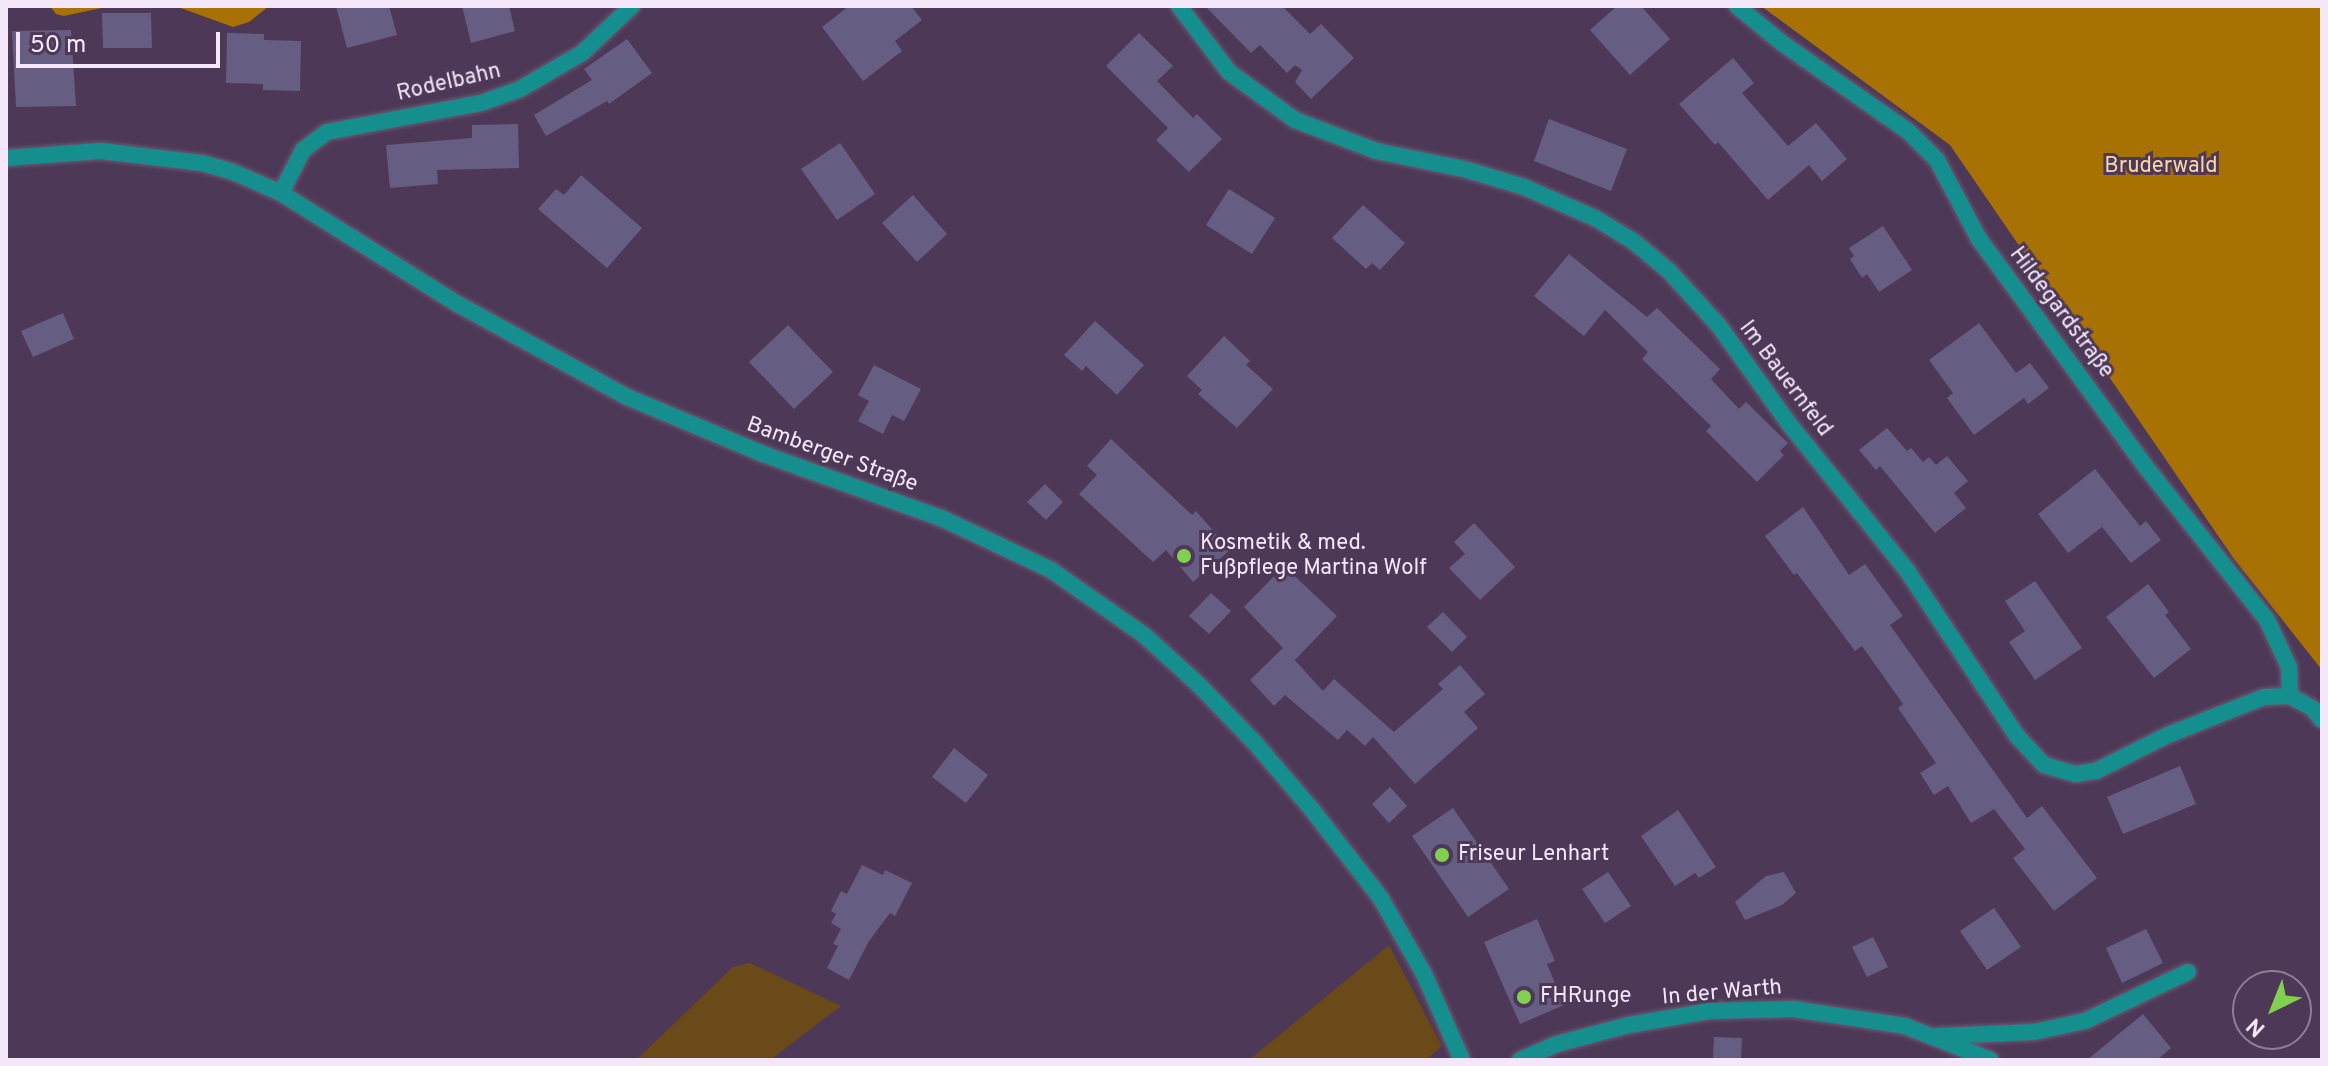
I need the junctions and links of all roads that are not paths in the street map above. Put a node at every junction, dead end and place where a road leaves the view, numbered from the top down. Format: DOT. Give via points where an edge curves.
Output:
graph roads {
  1 [pos="632,6"];
  2 [pos="1179,6"];
  3 [pos="1737,6"];
  4 [pos="6,158"];
  5 [pos="281,193"];
  6 [pos="2290,696"];
  7 [pos="2322,720"];
  8 [pos="2188,972"];
  9 [pos="1929,1036"];
  10 [pos="1462,1060"];
  11 [pos="1520,1060"];
  12 [pos="1991,1060"];
  1 -- 5 [label="street, Rodelbahn" via="582,53 520,89 481,103 327,132 303,150"];
  2 -- 6 [label="street, Im Bauernfeld" via="1229,72 1295,120 1376,151 1524,187 1595,218 1669,271 1719,326 1790,425 1908,572 2017,736 2044,765 2076,774 2096,771 2264,697"];
  3 -- 6 [label="street, Hildegardstraße" via="1909,132 1937,160 1979,239 2145,466 2267,620 2289,667"];
  4 -- 5 [label="street, Bamberger Straße" via="101,151 170,158 220,167"];
  5 -- 10 [label="street, Bamberger Straße" via="456,303 627,397 1005,546 1144,635 1255,743 1353,860 1424,974"];
  6 -- 7 [label="street"];
  8 -- 9 [label="street, In der Warth" via="2085,1021 2034,1032"];
  9 -- 11 [label="street, In der Warth" via="1905,1026 1793,1009 1709,1011 1629,1025"];
  9 -- 12 [label="street, In der Warth"];
}
